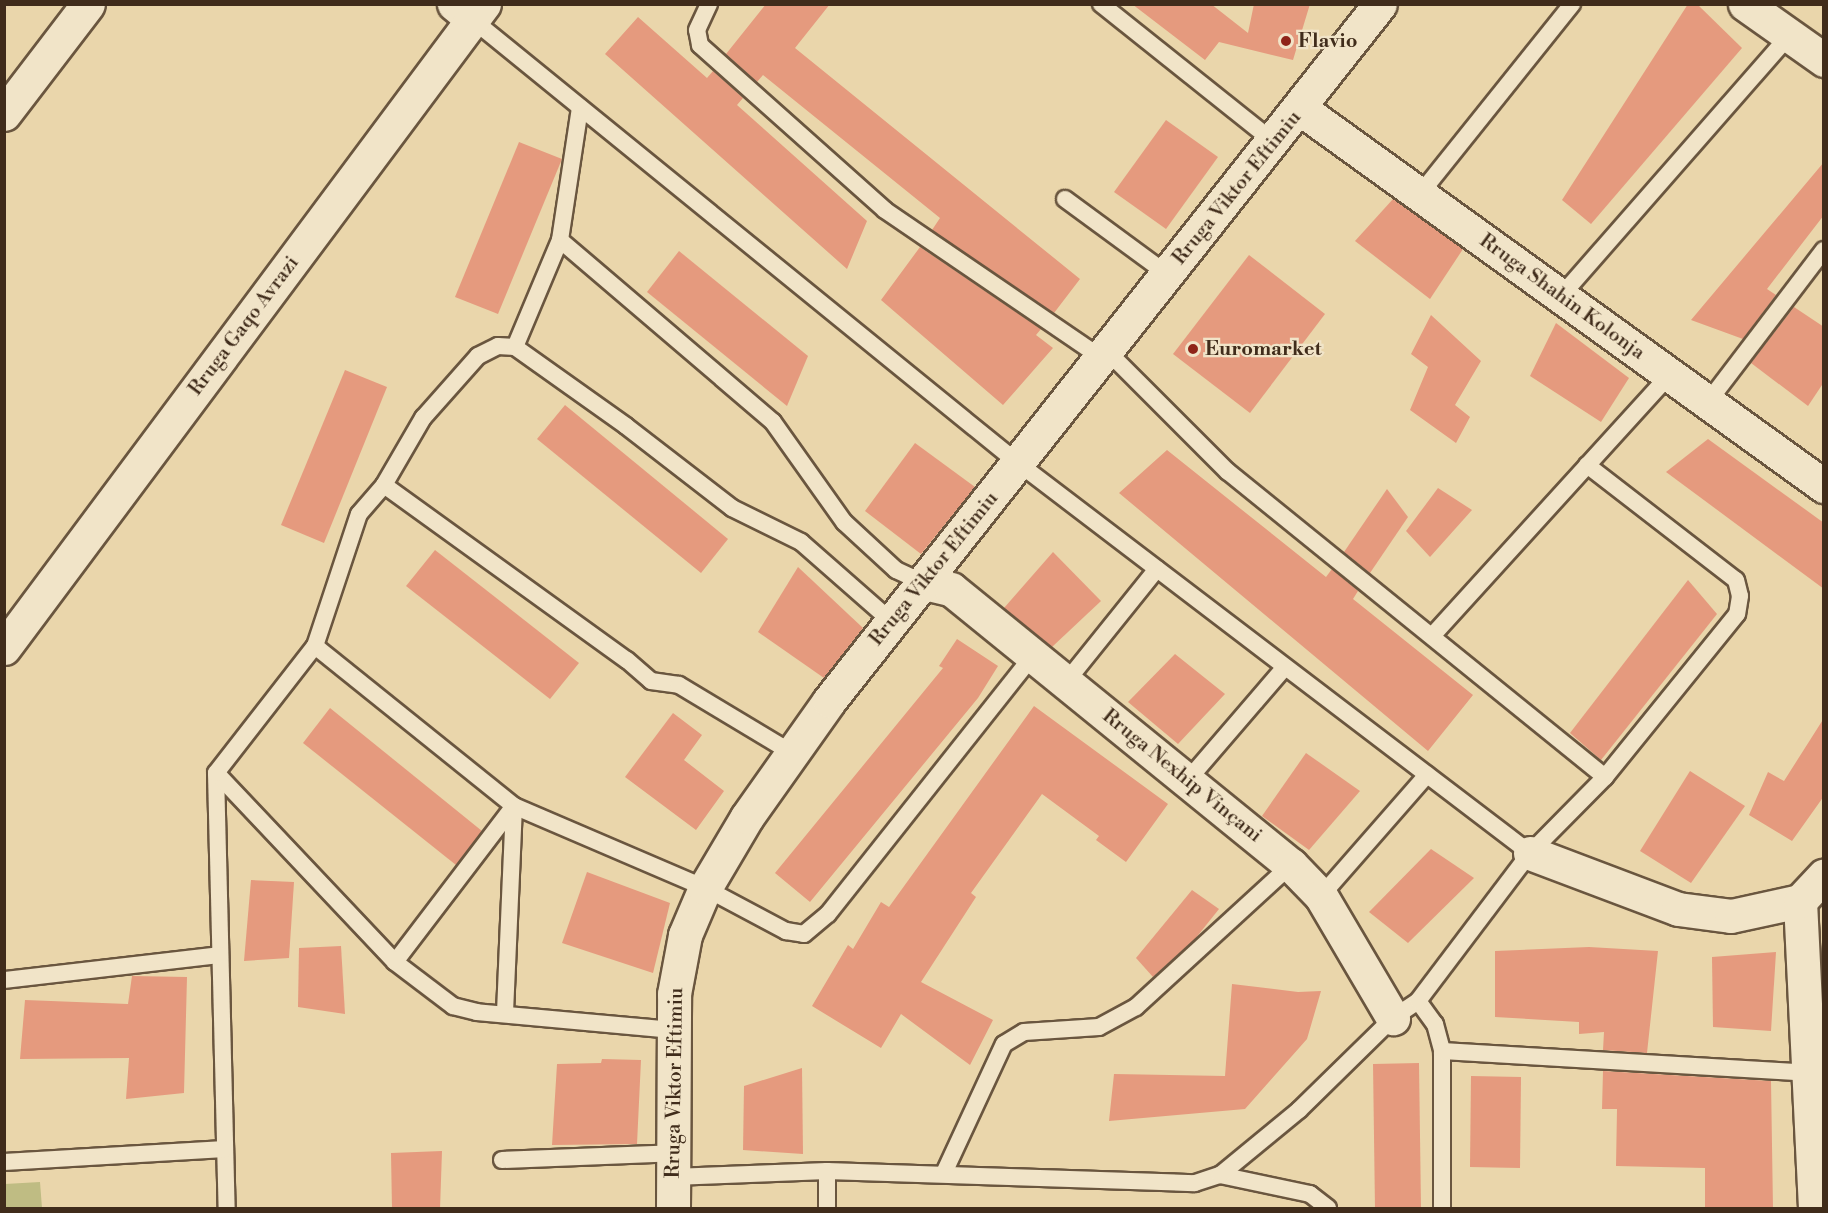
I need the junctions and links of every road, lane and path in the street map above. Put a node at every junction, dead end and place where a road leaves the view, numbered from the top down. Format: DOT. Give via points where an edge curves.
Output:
graph roads {
  1 [pos="88,4"];
  2 [pos="709,4"];
  3 [pos="1101,4"];
  4 [pos="1380,4"];
  5 [pos="1572,4"];
  6 [pos="1745,4"];
  7 [pos="470,10"];
  8 [pos="1789,36"];
  9 [pos="1824,60"];
  10 [pos="580,107"];
  11 [pos="1301,109"];
  12 [pos="4,114"];
  13 [pos="1274,142"];
  14 [pos="1420,195"];
  15 [pos="1065,199"];
  16 [pos="560,240"];
  17 [pos="1824,250"];
  18 [pos="1167,274"];
  19 [pos="1560,296"];
  20 [pos="515,347"];
  21 [pos="1106,350"];
  22 [pos="1670,374"];
  23 [pos="1708,402"];
  24 [pos="1018,463"];
  25 [pos="1587,465"];
  26 [pos="384,485"];
  27 [pos="1824,486"];
  28 [pos="1157,569"];
  29 [pos="924,583"];
  30 [pos="892,622"];
  31 [pos="1432,636"];
  32 [pos="315,646"];
  33 [pos="4,648"];
  34 [pos="1033,656"];
  35 [pos="1286,667"];
  36 [pos="1066,682"];
  37 [pos="792,753"];
  38 [pos="216,773"];
  39 [pos="1427,775"];
  40 [pos="1605,777"];
  41 [pos="1187,781"];
  42 [pos="514,806"];
  43 [pos="1530,853"];
  44 [pos="1292,865"];
  45 [pos="1824,875"];
  46 [pos="705,888"];
  47 [pos="1321,896"];
  48 [pos="1800,901"];
  49 [pos="220,955"];
  50 [pos="395,962"];
  51 [pos="4,980"];
  52 [pos="1406,1009"];
  53 [pos="505,1013"];
  54 [pos="673,1030"];
  55 [pos="1442,1051"];
  56 [pos="1808,1073"];
  57 [pos="225,1149"];
  58 [pos="502,1160"];
  59 [pos="4,1162"];
  60 [pos="673,1165"];
  61 [pos="827,1171"];
  62 [pos="944,1173"];
  63 [pos="1220,1175"];
  64 [pos="227,1209"];
  65 [pos="673,1209"];
  66 [pos="827,1209"];
  67 [pos="1328,1209"];
  68 [pos="1442,1209"];
  69 [pos="1815,1209"];
  1 -- 12 [label="street"];
  2 -- 21 [label="lane" via="697,30 700,45 885,210 1090,350"];
  3 -- 13 [label="lane"];
  4 -- 11 [label="street, Rruga Viktor Eftimiu"];
  5 -- 14 [label="lane"];
  6 -- 8 [label="street"];
  7 -- 10 [label="lane"];
  7 -- 33 [label="street, Rruga Gaqo Avrazi"];
  8 -- 9 [label="street"];
  8 -- 19 [label="lane"];
  10 -- 16 [label="lane"];
  10 -- 24 [label="lane"];
  11 -- 13 [label="street, Rruga Viktor Eftimiu"];
  11 -- 14 [label="street, Rruga Shahin Kolonja"];
  13 -- 18 [label="street, Rruga Viktor Eftimiu"];
  14 -- 19 [label="street, Rruga Shahin Kolonja"];
  15 -- 18 [label="lane"];
  16 -- 20 [label="lane"];
  16 -- 29 [label="lane" via="773,422 844,522 896,570"];
  17 -- 23 [label="lane"];
  18 -- 21 [label="street, Rruga Viktor Eftimiu"];
  19 -- 22 [label="street, Rruga Shahin Kolonja"];
  20 -- 26 [label="lane" via="498,346 478,356 423,418"];
  20 -- 30 [label="lane" via="732,508 801,542"];
  21 -- 24 [label="street, Rruga Viktor Eftimiu"];
  21 -- 31 [label="lane" via="1228,472"];
  22 -- 23 [label="street, Rruga Shahin Kolonja"];
  22 -- 25 [label="lane"];
  23 -- 27 [label="street, Rruga Shahin Kolonja"];
  24 -- 28 [label="lane"];
  24 -- 29 [label="street, Rruga Viktor Eftimiu"];
  25 -- 31 [label="lane"];
  25 -- 40 [label="lane" via="1736,580 1740,596 1737,614"];
  26 -- 32 [label="lane" via="359,514"];
  26 -- 37 [label="lane" via="651,681 679,685"];
  28 -- 35 [label="lane"];
  28 -- 36 [label="lane"];
  29 -- 30 [label="street, Rruga Viktor Eftimiu"];
  29 -- 34 [label="street, Rruga Nexhip Vinçani" via="951,589"];
  30 -- 37 [label="street, Rruga Viktor Eftimiu"];
  31 -- 40 [label="lane"];
  32 -- 38 [label="lane"];
  32 -- 42 [label="lane"];
  34 -- 36 [label="street, Rruga Nexhip Vinçani"];
  34 -- 46 [label="lane" via="828,914 804,934 786,931"];
  35 -- 39 [label="lane"];
  35 -- 41 [label="lane"];
  36 -- 41 [label="street, Rruga Nexhip Vinçani"];
  37 -- 46 [label="street, Rruga Viktor Eftimiu" via="747,817"];
  38 -- 49 [label="lane"];
  38 -- 50 [label="lane"];
  39 -- 43 [label="lane"];
  39 -- 47 [label="lane"];
  40 -- 43 [label="lane"];
  41 -- 44 [label="street, Rruga Nexhip Vinçani"];
  42 -- 46 [label="lane"];
  42 -- 50 [label="lane"];
  42 -- 53 [label="lane"];
  43 -- 48 [label="street" via="1678,909 1731,916"];
  43 -- 52 [label="lane"];
  44 -- 47 [label="street, Rruga Nexhip Vinçani"];
  44 -- 62 [label="lane" via="1136,1007 1099,1027 1024,1032 1004,1044"];
  45 -- 48 [label="street"];
  46 -- 54 [label="street, Rruga Viktor Eftimiu" via="685,935 674,994"];
  47 -- 52 [label="street, Rruga Nexhip Vinçani"];
  48 -- 56 [label="street"];
  49 -- 51 [label="lane"];
  49 -- 57 [label="lane"];
  50 -- 53 [label="lane" via="453,1006"];
  52 -- 55 [label="lane" via="1435,1024"];
  52 -- 63 [label="lane" via="1299,1110"];
  53 -- 54 [label="lane"];
  54 -- 60 [label="street, Rruga Viktor Eftimiu"];
  55 -- 56 [label="lane"];
  55 -- 68 [label="lane"];
  56 -- 69 [label="street"];
  57 -- 59 [label="lane"];
  57 -- 64 [label="lane"];
  58 -- 60 [label="lane"];
  60 -- 61 [label="lane"];
  60 -- 65 [label="street, Rruga Viktor Eftimiu"];
  61 -- 62 [label="lane"];
  61 -- 66 [label="lane"];
  62 -- 63 [label="lane" via="1195,1183"];
  63 -- 67 [label="lane" via="1310,1194"];
}
